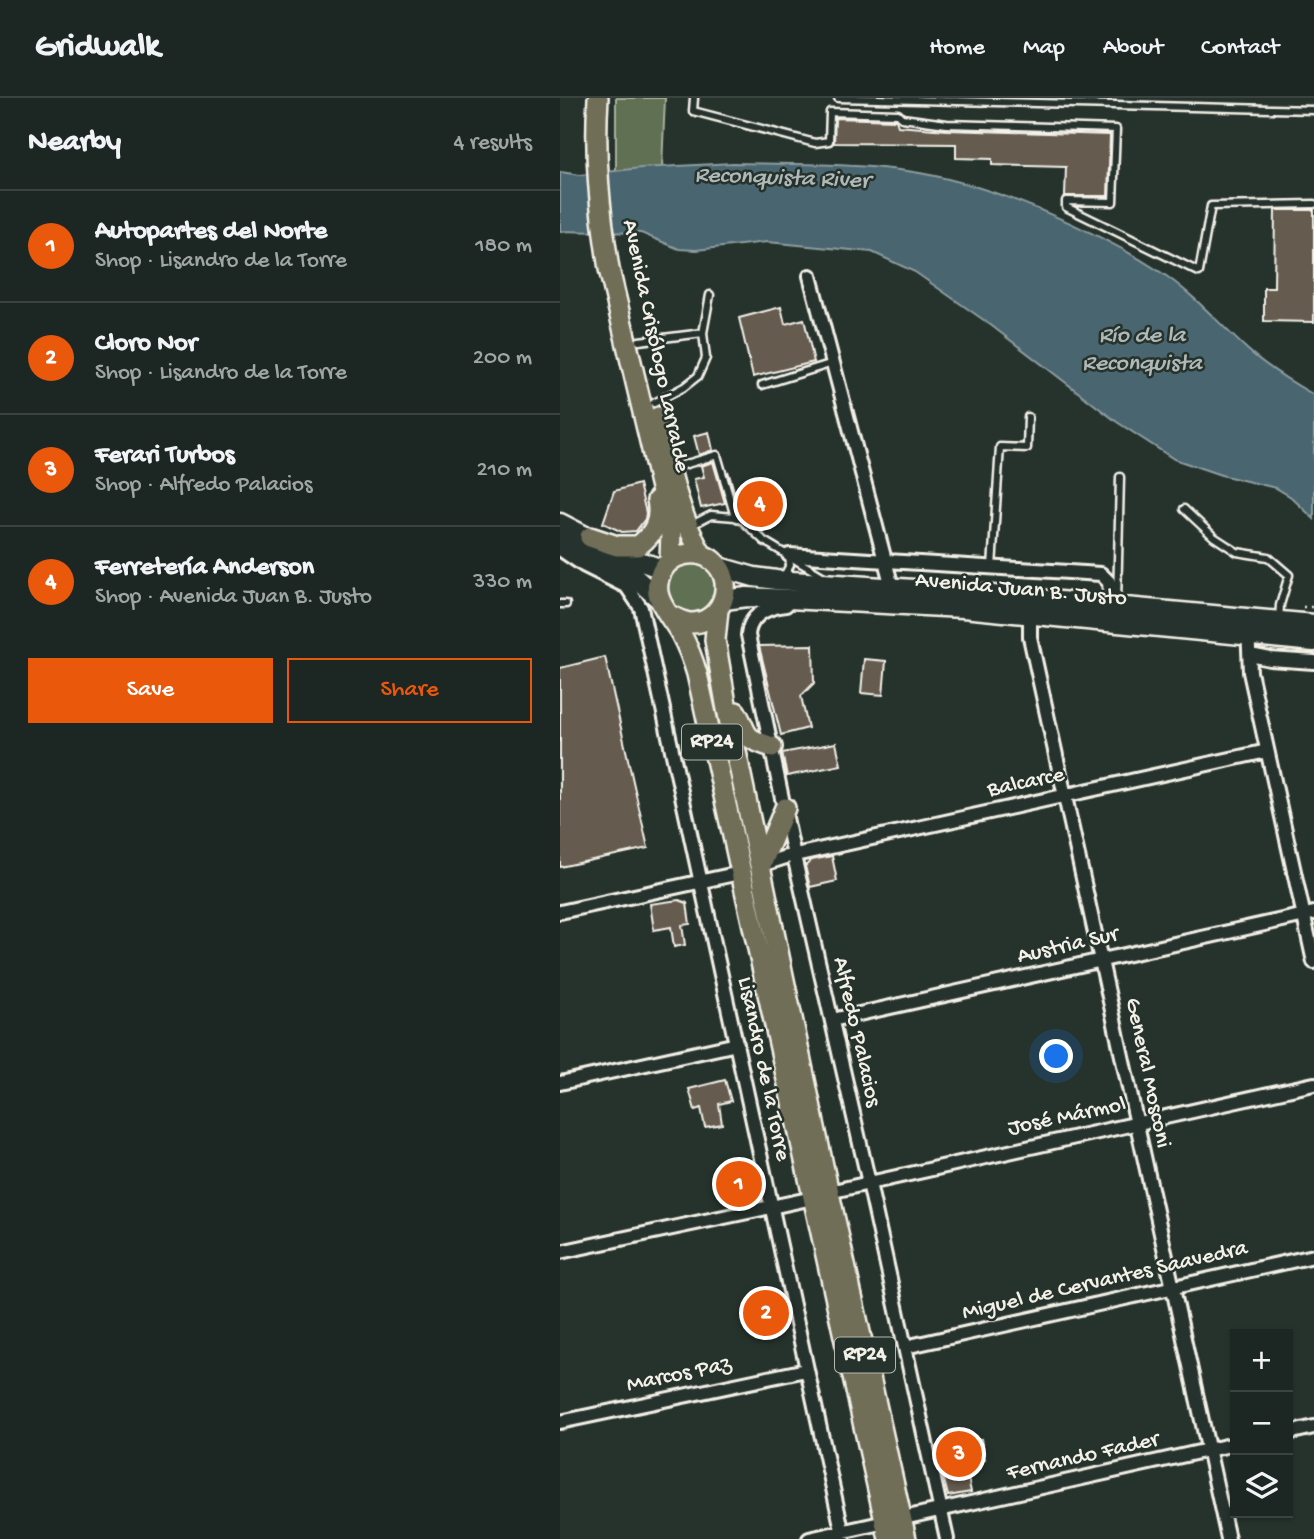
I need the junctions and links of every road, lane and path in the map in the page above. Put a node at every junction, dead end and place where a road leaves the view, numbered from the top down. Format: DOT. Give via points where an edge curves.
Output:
graph roads {
  1 [pos="598,98"];
  2 [pos="609,98"];
  3 [pos="694,98"];
  4 [pos="838,98"];
  5 [pos="1314,110"];
  6 [pos="1314,204"];
  7 [pos="810,276"];
  8 [pos="710,295"];
  9 [pos="627,318"];
  10 [pos="703,333"];
  11 [pos="639,341"];
  12 [pos="833,363"];
  13 [pos="762,385"];
  14 [pos="654,403"];
  15 [pos="1028,416"];
  16 [pos="664,472"];
  17 [pos="1121,477"];
  18 [pos="1184,509"];
  19 [pos="735,517"];
  20 [pos="560,523"];
  21 [pos="687,528"];
  22 [pos="590,537"];
  23 [pos="560,541"];
  24 [pos="560,549"];
  25 [pos="702,555"];
  26 [pos="789,555"];
  27 [pos="886,561"];
  28 [pos="666,565"];
  29 [pos="719,567"];
  30 [pos="992,567"];
  31 [pos="776,580"];
  32 [pos="892,587"];
  33 [pos="835,592"];
  34 [pos="721,605"];
  35 [pos="1114,605"];
  36 [pos="656,607"];
  37 [pos="1030,615"];
  38 [pos="1248,617"];
  39 [pos="1279,620"];
  40 [pos="1314,624"];
  41 [pos="1248,636"];
  42 [pos="1314,642"];
  43 [pos="1250,655"];
  44 [pos="1314,662"];
  45 [pos="726,704"];
  46 [pos="772,747"];
  47 [pos="1267,751"];
  48 [pos="1064,796"];
  49 [pos="785,808"];
  50 [pos="794,856"];
  51 [pos="761,865"];
  52 [pos="740,873"];
  53 [pos="700,882"];
  54 [pos="560,912"];
  55 [pos="1309,914"];
  56 [pos="1101,960"];
  57 [pos="1314,962"];
  58 [pos="832,1020"];
  59 [pos="737,1044"];
  60 [pos="560,1083"];
  61 [pos="1314,1083"];
  62 [pos="1137,1124"];
  63 [pos="869,1183"];
  64 [pos="821,1195"];
  65 [pos="772,1207"];
  66 [pos="560,1252"];
  67 [pos="1314,1256"];
  68 [pos="1172,1287"];
  69 [pos="905,1346"];
  70 [pos="806,1370"];
  71 [pos="560,1422"];
  72 [pos="1314,1427"];
  73 [pos="1293,1432"];
  74 [pos="1230,1445"];
  75 [pos="1208,1450"];
  76 [pos="940,1510"];
  77 [pos="892,1527"];
  78 [pos="844,1535"];
  79 [pos="809,1539"];
  80 [pos="906,1539"];
  81 [pos="947,1539"];
  82 [pos="1228,1539"];
  1 -- 9 [label="main road, Avenida Crisólogo Larralde" via="600,202 609,269"];
  2 -- 9 [label="main road, Avenida Crisólogo Larralde" via="609,168"];
  3 -- 6 [label="lane" via="693,111 815,143 828,141 830,113 898,114 947,124 1116,129 1112,202 1066,201 1066,207 1199,272 1210,206"];
  4 -- 5 [label="lane"];
  7 -- 12 [label="street"];
  8 -- 10 [label="lane"];
  9 -- 11 [label="main road, Avenida Crisólogo Larralde"];
  9 -- 16 [label="main road, Avenida Crisólogo Larralde"];
  10 -- 11 [label="lane"];
  10 -- 14 [label="lane" via="706,358 698,376"];
  11 -- 14 [label="main road, Avenida Crisólogo Larralde"];
  12 -- 13 [label="lane"];
  12 -- 27 [label="street"];
  14 -- 16 [label="main road, Avenida Crisólogo Larralde"];
  15 -- 30 [label="lane" via="1027,448 1000,447"];
  16 -- 19 [label="lane" via="717,455"];
  16 -- 21 [label="main road, Avenida Crisólogo Larralde"];
  16 -- 22 [label="main road" via="656,498 659,517 645,541 626,548"];
  16 -- 28 [label="main road, Avenida Crisólogo Larralde" via="671,530"];
  17 -- 35 [label="lane"];
  18 -- 39 [label="lane" via="1237,552 1268,557 1289,575"];
  19 -- 21 [label="lane" via="711,515"];
  19 -- 26 [label="lane"];
  20 -- 22 [label="main road"];
  21 -- 25 [label="main road, Avenida Crisólogo Larralde"];
  22 -- 28 [label="main road" via="622,555"];
  23 -- 36 [label="main road" via="632,575"];
  24 -- 36 [label="street"];
  25 -- 28 [label="main road" via="685,554"];
  25 -- 29 [label="main road"];
  26 -- 27 [label="street"];
  26 -- 31 [label="lane" via="788,570"];
  26 -- 33 [label="lane"];
  27 -- 30 [label="street"];
  27 -- 32 [label="street"];
  28 -- 36 [label="main road" via="657,584"];
  29 -- 31 [label="main road, Avenida Juan B. Justo"];
  29 -- 34 [label="main road, RP24" via="726,586"];
  30 -- 35 [label="street" via="1101,574 1109,582"];
  31 -- 33 [label="main road, Avenida Juan B. Justo"];
  32 -- 33 [label="main road, Avenida Juan B. Justo"];
  32 -- 35 [label="main road, Avenida Juan B. Justo"];
  33 -- 34 [label="main road, Avenida Juan B. Justo" via="747,597"];
  33 -- 37 [label="main road, Avenida Juan B. Justo"];
  33 -- 46 [label="street, Alfredo Palacios" via="765,609 748,628"];
  34 -- 36 [label="main road" via="710,618 688,623"];
  34 -- 45 [label="main road, RP24" via="715,640"];
  35 -- 38 [label="main road, Avenida Juan B. Justo"];
  36 -- 52 [label="main road, RP24" via="690,651"];
  36 -- 53 [label="street, Lisandro de la Torre"];
  37 -- 41 [label="main road, Avenida Juan B. Justo"];
  37 -- 48 [label="street, General Mosconi" via="1030,638"];
  38 -- 39 [label="main road, Avenida Juan B. Justo"];
  38 -- 41 [label="street"];
  39 -- 40 [label="main road, Avenida Juan B. Justo"];
  41 -- 42 [label="main road, Avenida Juan B. Justo"];
  41 -- 43 [label="street"];
  43 -- 44 [label="street"];
  43 -- 47 [label="street"];
  45 -- 46 [label="main road" via="737,714 746,736"];
  45 -- 51 [label="main road, RP24"];
  46 -- 49 [label="street, Alfredo Palacios"];
  47 -- 48 [label="street, Balcarce"];
  47 -- 55 [label="street"];
  48 -- 50 [label="street, Balcarce"];
  48 -- 56 [label="street, General Mosconi"];
  49 -- 50 [label="street, Alfredo Palacios"];
  49 -- 51 [label="main road"];
  50 -- 51 [label="street, Balcarce"];
  50 -- 58 [label="street, Alfredo Palacios"];
  51 -- 64 [label="main road, RP24"];
  52 -- 53 [label="street"];
  52 -- 64 [label="main road, RP24"];
  53 -- 54 [label="street"];
  53 -- 59 [label="street, Lisandro de la Torre"];
  55 -- 56 [label="street, Austria Sur"];
  55 -- 57 [label="street"];
  56 -- 58 [label="street, Austria Sur"];
  56 -- 62 [label="street, General Mosconi"];
  58 -- 63 [label="street, Alfredo Palacios"];
  59 -- 60 [label="street"];
  59 -- 65 [label="street, Lisandro de la Torre"];
  61 -- 62 [label="street, José Mármol"];
  62 -- 63 [label="street, José Mármol"];
  62 -- 68 [label="street, General Mosconi"];
  63 -- 64 [label="street, José Mármol"];
  63 -- 69 [label="street, Alfredo Palacios"];
  64 -- 65 [label="street, José Mármol"];
  64 -- 77 [label="main road, RP24"];
  65 -- 66 [label="street, José Mármol"];
  65 -- 70 [label="street, Lisandro de la Torre"];
  67 -- 68 [label="street, Miguel de Cervantes Saavedra"];
  68 -- 69 [label="street, Miguel de Cervantes Saavedra"];
  68 -- 75 [label="street, General Mosconi"];
  69 -- 76 [label="street, Alfredo Palacios"];
  70 -- 71 [label="street, Marcos Paz"];
  70 -- 78 [label="street, Lisandro de la Torre"];
  72 -- 73 [label="street"];
  74 -- 75 [label="street, Fernando Fader"];
  75 -- 76 [label="street, Fernando Fader"];
  75 -- 82 [label="street, General Mosconi"];
  76 -- 77 [label="street, Fernando Fader"];
  76 -- 81 [label="street, Alfredo Palacios"];
  77 -- 78 [label="street, Fernando Fader"];
  77 -- 80 [label="main road, RP24"];
  78 -- 79 [label="street, Fernando Fader"];
}
